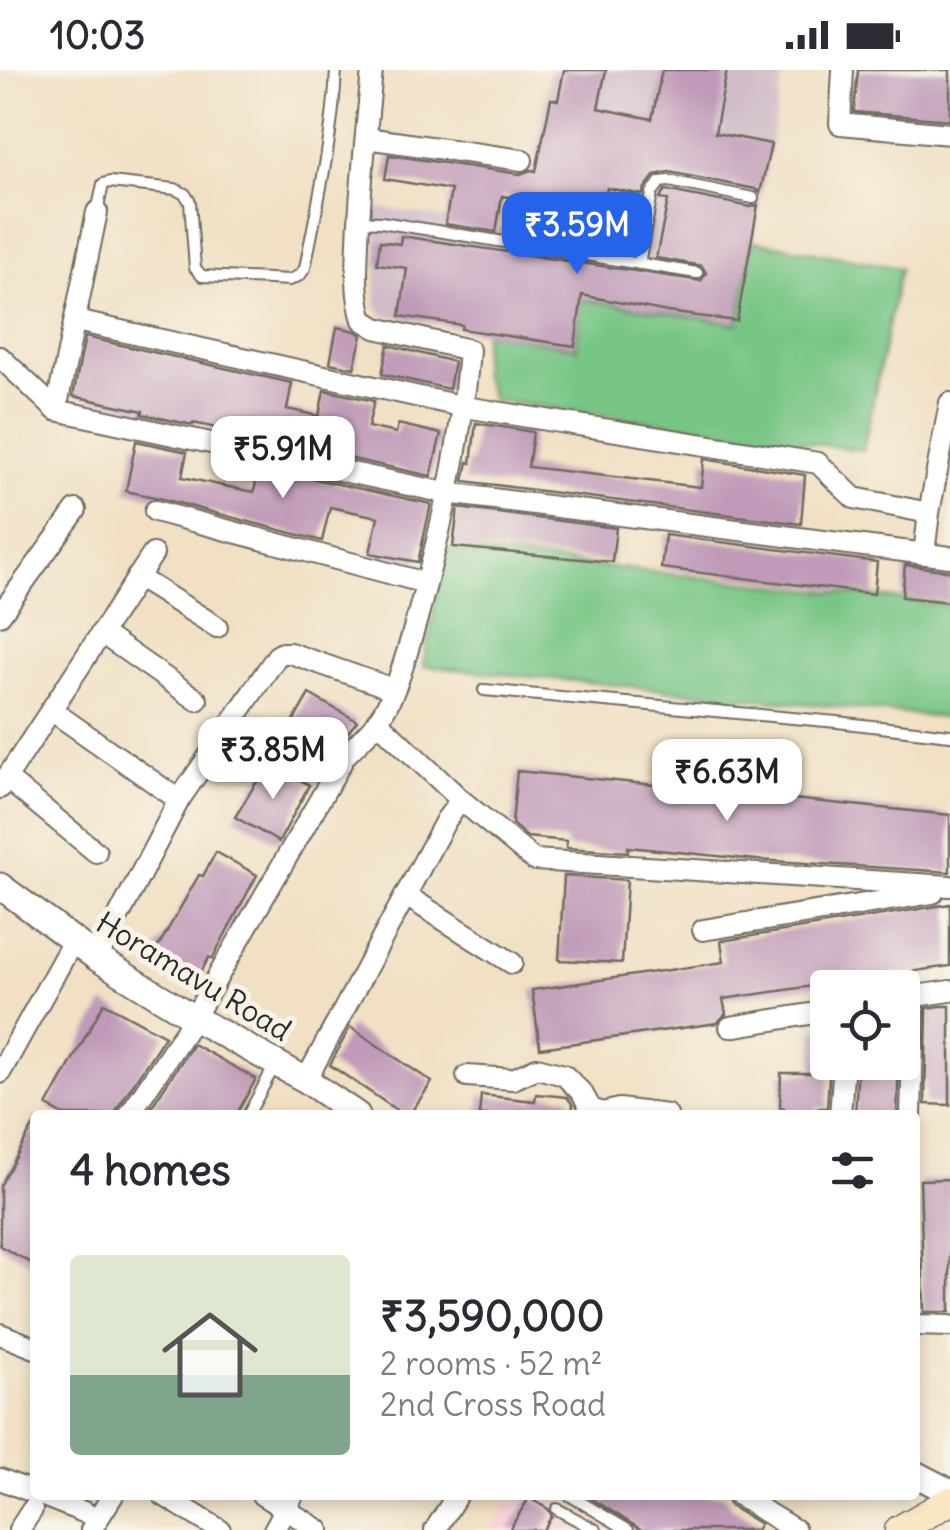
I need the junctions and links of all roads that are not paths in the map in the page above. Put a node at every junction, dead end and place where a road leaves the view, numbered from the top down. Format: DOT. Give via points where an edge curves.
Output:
graph roads {
  1 [pos="336,70"];
  2 [pos="372,70"];
  3 [pos="843,70"];
  4 [pos="950,134"];
  5 [pos="366,138"];
  6 [pos="522,160"];
  7 [pos="753,198"];
  8 [pos="97,212"];
  9 [pos="359,221"];
  10 [pos="639,264"];
  11 [pos="697,273"];
  12 [pos="76,321"];
  13 [pos="0,357"];
  14 [pos="950,402"];
  15 [pos="465,407"];
  16 [pos="56,410"];
  17 [pos="446,493"];
  18 [pos="76,510"];
  19 [pos="155,511"];
  20 [pos="929,513"];
  21 [pos="153,554"];
  22 [pos="924,554"];
  23 [pos="950,557"];
  24 [pos="137,577"];
  25 [pos="426,584"];
  26 [pos="0,615"];
  27 [pos="217,627"];
  28 [pos="101,633"];
  29 [pos="393,689"];
  30 [pos="484,690"];
  31 [pos="197,700"];
  32 [pos="51,710"];
  33 [pos="377,722"];
  34 [pos="950,734"];
  35 [pos="3,783"];
  36 [pos="178,800"];
  37 [pos="460,800"];
  38 [pos="96,852"];
  39 [pos="950,888"];
  40 [pos="1,889"];
  41 [pos="405,895"];
  42 [pos="703,930"];
  43 [pos="72,942"];
  44 [pos="97,958"];
  45 [pos="512,963"];
  46 [pos="950,990"];
  47 [pos="920,1001"];
  48 [pos="810,1014"];
  49 [pos="194,1018"];
  50 [pos="730,1027"];
  51 [pos="276,1063"];
  52 [pos="0,1073"];
  53 [pos="467,1076"];
  54 [pos="306,1080"];
  55 [pos="843,1080"];
  56 [pos="909,1080"];
  57 [pos="132,1110"];
  58 [pos="251,1110"];
  59 [pos="351,1110"];
  60 [pos="594,1110"];
  61 [pos="840,1110"];
  62 [pos="910,1110"];
  63 [pos="920,1325"];
  64 [pos="950,1326"];
  65 [pos="0,1334"];
  66 [pos="30,1346"];
  67 [pos="920,1477"];
  68 [pos="0,1479"];
  69 [pos="950,1492"];
  70 [pos="30,1496"];
  71 [pos="35,1500"];
  72 [pos="38,1500"];
  73 [pos="108,1500"];
  74 [pos="171,1500"];
  75 [pos="454,1500"];
  76 [pos="577,1500"];
  77 [pos="746,1500"];
  78 [pos="950,1501"];
  79 [pos="288,1502"];
  80 [pos="557,1509"];
  81 [pos="88,1521"];
  82 [pos="19,1530"];
  83 [pos="219,1530"];
  84 [pos="274,1530"];
  85 [pos="319,1530"];
  86 [pos="436,1530"];
  87 [pos="596,1530"];
  88 [pos="628,1530"];
  89 [pos="795,1530"];
  90 [pos="899,1530"];
  1 -- 8 [label="lane" via="323,176 300,276 202,276 195,268 190,202 175,189 103,184"];
  2 -- 5 [label="street"];
  3 -- 4 [label="street" via="840,124"];
  5 -- 6 [label="street"];
  5 -- 9 [label="street"];
  7 -- 10 [label="lane" via="660,182 652,192"];
  8 -- 12 [label="street"];
  9 -- 10 [label="lane"];
  9 -- 15 [label="street" via="356,282 363,320 469,350"];
  10 -- 11 [label="lane"];
  12 -- 15 [label="street"];
  12 -- 16 [label="street"];
  13 -- 16 [label="street"];
  14 -- 20 [label="street"];
  15 -- 17 [label="street"];
  15 -- 20 [label="street" via="818,464 854,498"];
  16 -- 17 [label="street"];
  17 -- 22 [label="street"];
  17 -- 25 [label="street"];
  18 -- 26 [label="street"];
  19 -- 25 [label="street"];
  20 -- 22 [label="street"];
  21 -- 24 [label="street"];
  22 -- 23 [label="street"];
  24 -- 27 [label="street"];
  24 -- 28 [label="street"];
  25 -- 29 [label="street"];
  28 -- 31 [label="street"];
  28 -- 32 [label="street"];
  29 -- 33 [label="street"];
  29 -- 36 [label="street" via="282,653"];
  30 -- 34 [label="lane"];
  32 -- 35 [label="street"];
  32 -- 36 [label="street"];
  33 -- 37 [label="street"];
  33 -- 49 [label="street" via="345,756"];
  35 -- 38 [label="street"];
  36 -- 44 [label="street"];
  37 -- 39 [label="street" via="534,860"];
  37 -- 41 [label="street"];
  39 -- 42 [label="street"];
  40 -- 43 [label="street, Horamavu Road"];
  41 -- 45 [label="street"];
  41 -- 54 [label="street"];
  43 -- 44 [label="street, Horamavu Road"];
  43 -- 52 [label="street"];
  44 -- 49 [label="street, Horamavu Road"];
  46 -- 47 [label="street"];
  48 -- 50 [label="street"];
  49 -- 51 [label="street, Horamavu Road"];
  49 -- 57 [label="street"];
  51 -- 54 [label="street, Horamavu Road"];
  51 -- 58 [label="lane"];
  53 -- 60 [label="street" via="513,1079 537,1068 564,1074"];
  54 -- 59 [label="street, Horamavu Road"];
  55 -- 61 [label="street"];
  56 -- 62 [label="street"];
  63 -- 64 [label="street"];
  65 -- 66 [label="street"];
  67 -- 69 [label="street"];
  68 -- 70 [label="street"];
  71 -- 82 [label="street"];
  72 -- 81 [label="street"];
  73 -- 81 [label="street"];
  74 -- 83 [label="street"];
  75 -- 86 [label="street"];
  76 -- 88 [label="lane"];
  77 -- 89 [label="street"];
  78 -- 90 [label="main road"];
  79 -- 84 [label="street"];
  79 -- 85 [label="street"];
  80 -- 87 [label="lane"];
}
